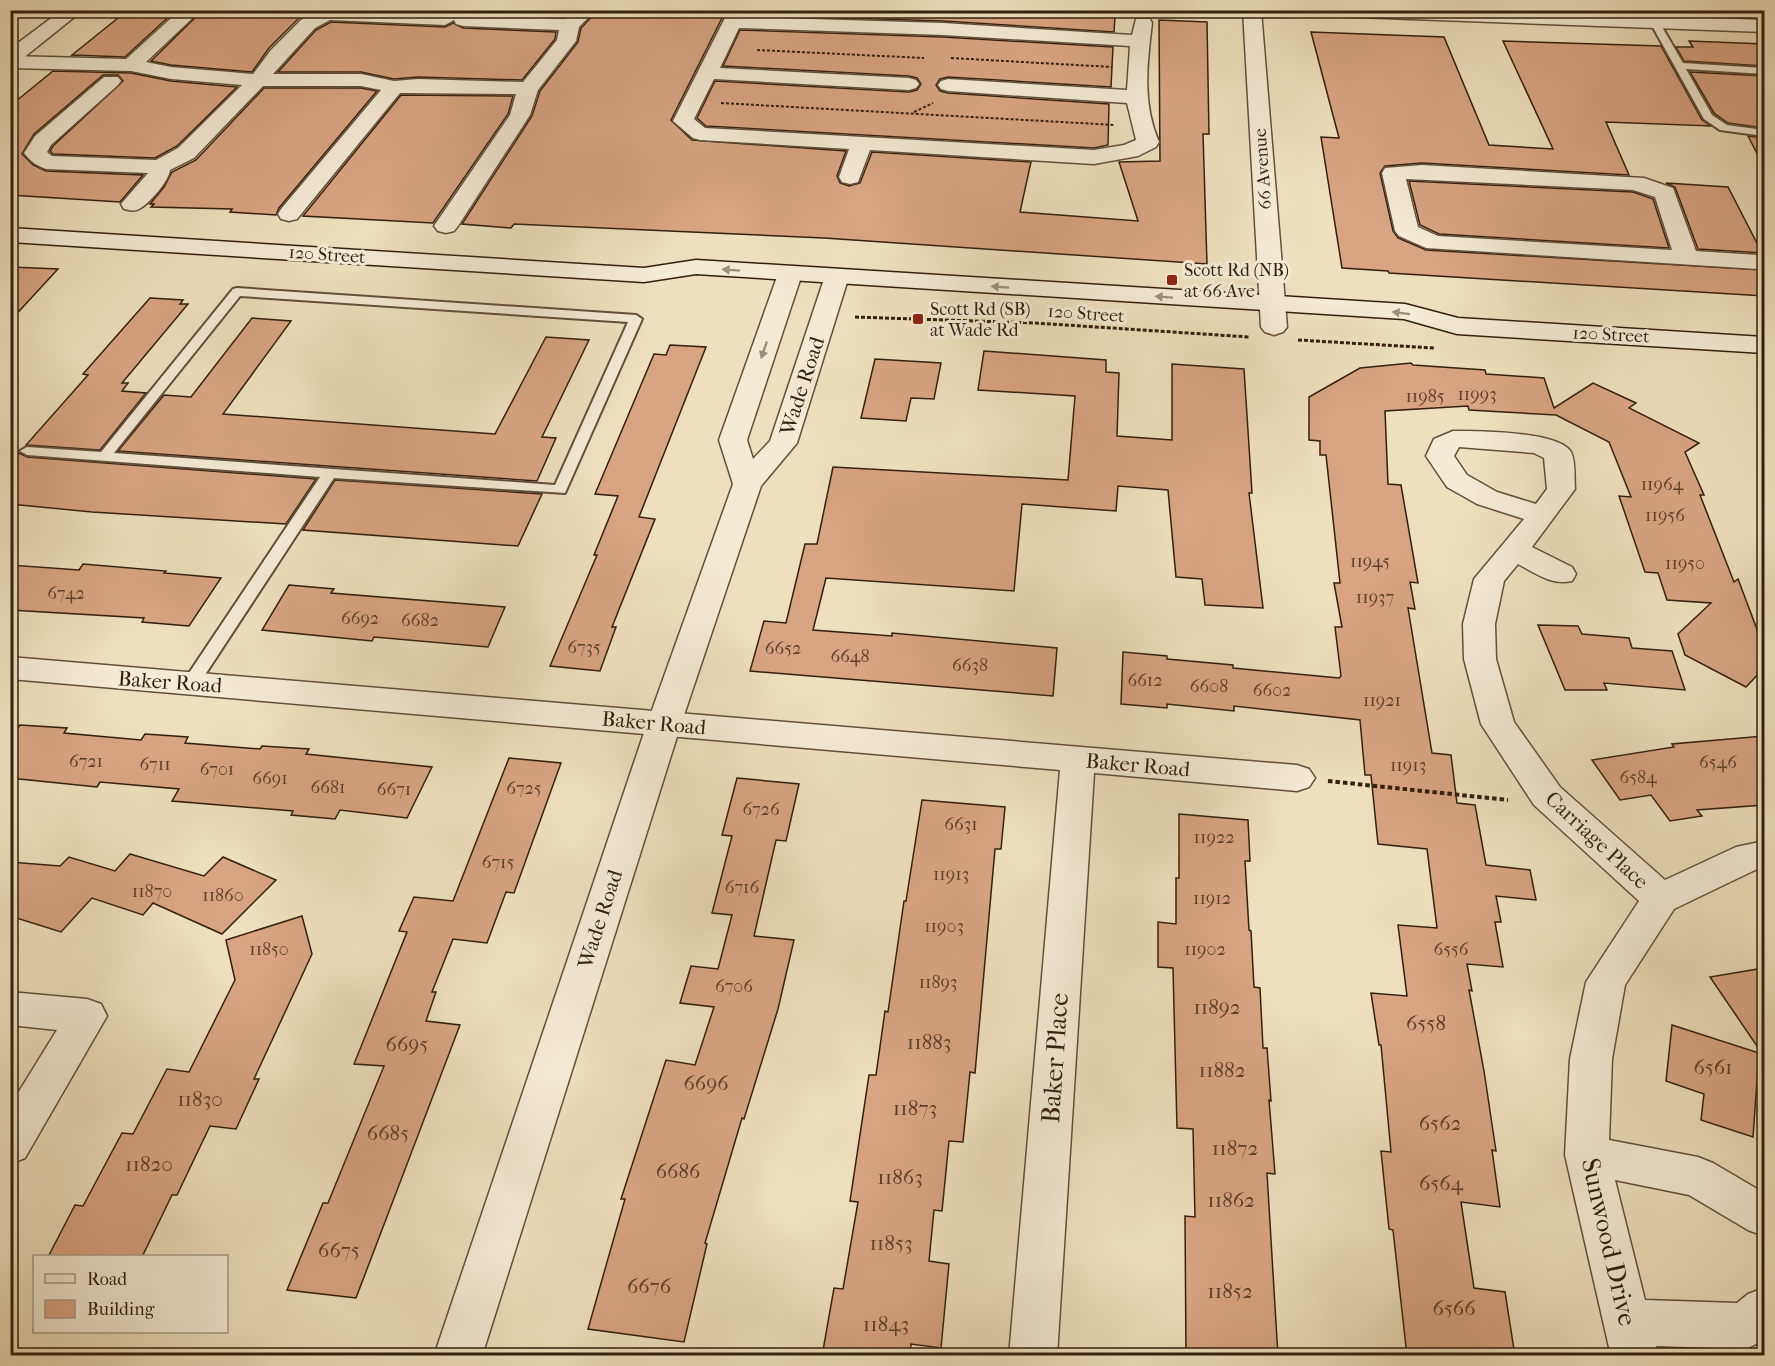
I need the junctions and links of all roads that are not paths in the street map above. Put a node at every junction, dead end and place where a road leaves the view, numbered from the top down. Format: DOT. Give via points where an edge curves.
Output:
graph roads {
  1 [pos="74,10"];
  2 [pos="192,10"];
  3 [pos="587,10"];
  4 [pos="1252,10"];
  5 [pos="1330,10"];
  6 [pos="327,12"];
  7 [pos="736,16"];
  8 [pos="1655,22"];
  9 [pos="570,25"];
  10 [pos="1764,26"];
  11 [pos="10,61"];
  12 [pos="130,65"];
  13 [pos="1680,66"];
  14 [pos="1764,71"];
  15 [pos="708,72"];
  16 [pos="258,80"];
  17 [pos="111,81"];
  18 [pos="909,84"];
  19 [pos="948,85"];
  20 [pos="394,87"];
  21 [pos="528,88"];
  22 [pos="1137,97"];
  23 [pos="1764,133"];
  24 [pos="861,144"];
  25 [pos="160,167"];
  26 [pos="850,177"];
  27 [pos="132,204"];
  28 [pos="289,214"];
  29 [pos="446,226"];
  30 [pos="10,235"];
  31 [pos="1686,258"];
  32 [pos="1758,262"];
  33 [pos="786,284"];
  34 [pos="834,287"];
  35 [pos="1273,315"];
  36 [pos="1764,345"];
  37 [pos="27,451"];
  38 [pos="104,457"];
  39 [pos="330,473"];
  40 [pos="747,484"];
  41 [pos="1543,515"];
  42 [pos="1513,550"];
  43 [pos="1561,574"];
  44 [pos="10,668"];
  45 [pos="191,683"];
  46 [pos="664,724"];
  47 [pos="1078,760"];
  48 [pos="1297,778"];
  49 [pos="1764,855"];
  50 [pos="1660,899"];
  51 [pos="10,1008"];
  52 [pos="10,1145"];
  53 [pos="1587,1155"];
  54 [pos="1764,1216"];
  55 [pos="1764,1310"];
  56 [pos="1631,1339"];
  57 [pos="458,1356"];
  58 [pos="1033,1356"];
  1 -- 11 [label="street"];
  2 -- 12 [label="street"];
  3 -- 9 [label="street"];
  4 -- 35 [label="street, 66 Avenue"];
  5 -- 8 [label="street"];
  6 -- 9 [label="street"];
  6 -- 16 [label="street" via="308,24"];
  7 -- 15 [label="street"];
  7 -- 22 [label="street" via="943,29 1141,32"];
  8 -- 10 [label="street"];
  8 -- 13 [label="lane"];
  9 -- 21 [label="street" via="566,40"];
  11 -- 12 [label="street"];
  12 -- 16 [label="street" via="171,73"];
  13 -- 14 [label="lane"];
  13 -- 23 [label="lane" via="1708,117 1724,128"];
  15 -- 18 [label="street"];
  15 -- 24 [label="street" via="683,121 700,134"];
  16 -- 20 [label="street" via="361,80"];
  16 -- 25 [label="street" via="186,153"];
  17 -- 25 [label="street" via="42,141 35,153 45,162"];
  19 -- 22 [label="street"];
  20 -- 21 [label="street"];
  20 -- 28 [label="street"];
  21 -- 29 [label="street" via="520,115"];
  22 -- 24 [label="street" via="1140,126 1148,142 1130,151 1094,157"];
  24 -- 26 [label="street"];
  25 -- 27 [label="street" via="158,178"];
  30 -- 33 [label="street, 120 Street" via="644,274 690,289"];
  31 -- 31 [label="street" via="1434,243 1407,231 1393,173 1636,183 1665,193"];
  31 -- 32 [label="street"];
  33 -- 34 [label="street, 120 Street"];
  33 -- 40 [label="street, one-way" via="733,440"];
  34 -- 35 [label="street, 120 Street"];
  34 -- 40 [label="street, Wade Road" via="783,443"];
  35 -- 36 [label="street, 120 Street" via="1409,335 1457,326"];
  37 -- 38 [label="lane"];
  38 -- 39 [label="lane"];
  38 -- 39 [label="lane" via="237,292 636,319 560,490"];
  39 -- 45 [label="lane"];
  40 -- 46 [label="street, Wade Road"];
  41 -- 42 [label="street, Carriage Place"];
  42 -- 43 [label="street"];
  42 -- 50 [label="street, Carriage Place" via="1489,579 1479,624 1480,659 1498,724 1547,796"];
  44 -- 45 [label="street, Baker Road"];
  45 -- 46 [label="street, Baker Road"];
  46 -- 47 [label="street, Baker Road"];
  46 -- 57 [label="street, Wade Road"];
  47 -- 48 [label="street, Baker Road"];
  47 -- 58 [label="street, Baker Place"];
  49 -- 50 [label="street" via="1749,857"];
  50 -- 53 [label="street, Sunwood Drive" via="1606,982 1591,1059"];
  51 -- 52 [label="street" via="87,1016"];
  53 -- 54 [label="street" via="1698,1177"];
  53 -- 56 [label="street, Sunwood Drive"];
  55 -- 56 [label="street" via="1746,1326"];
}
